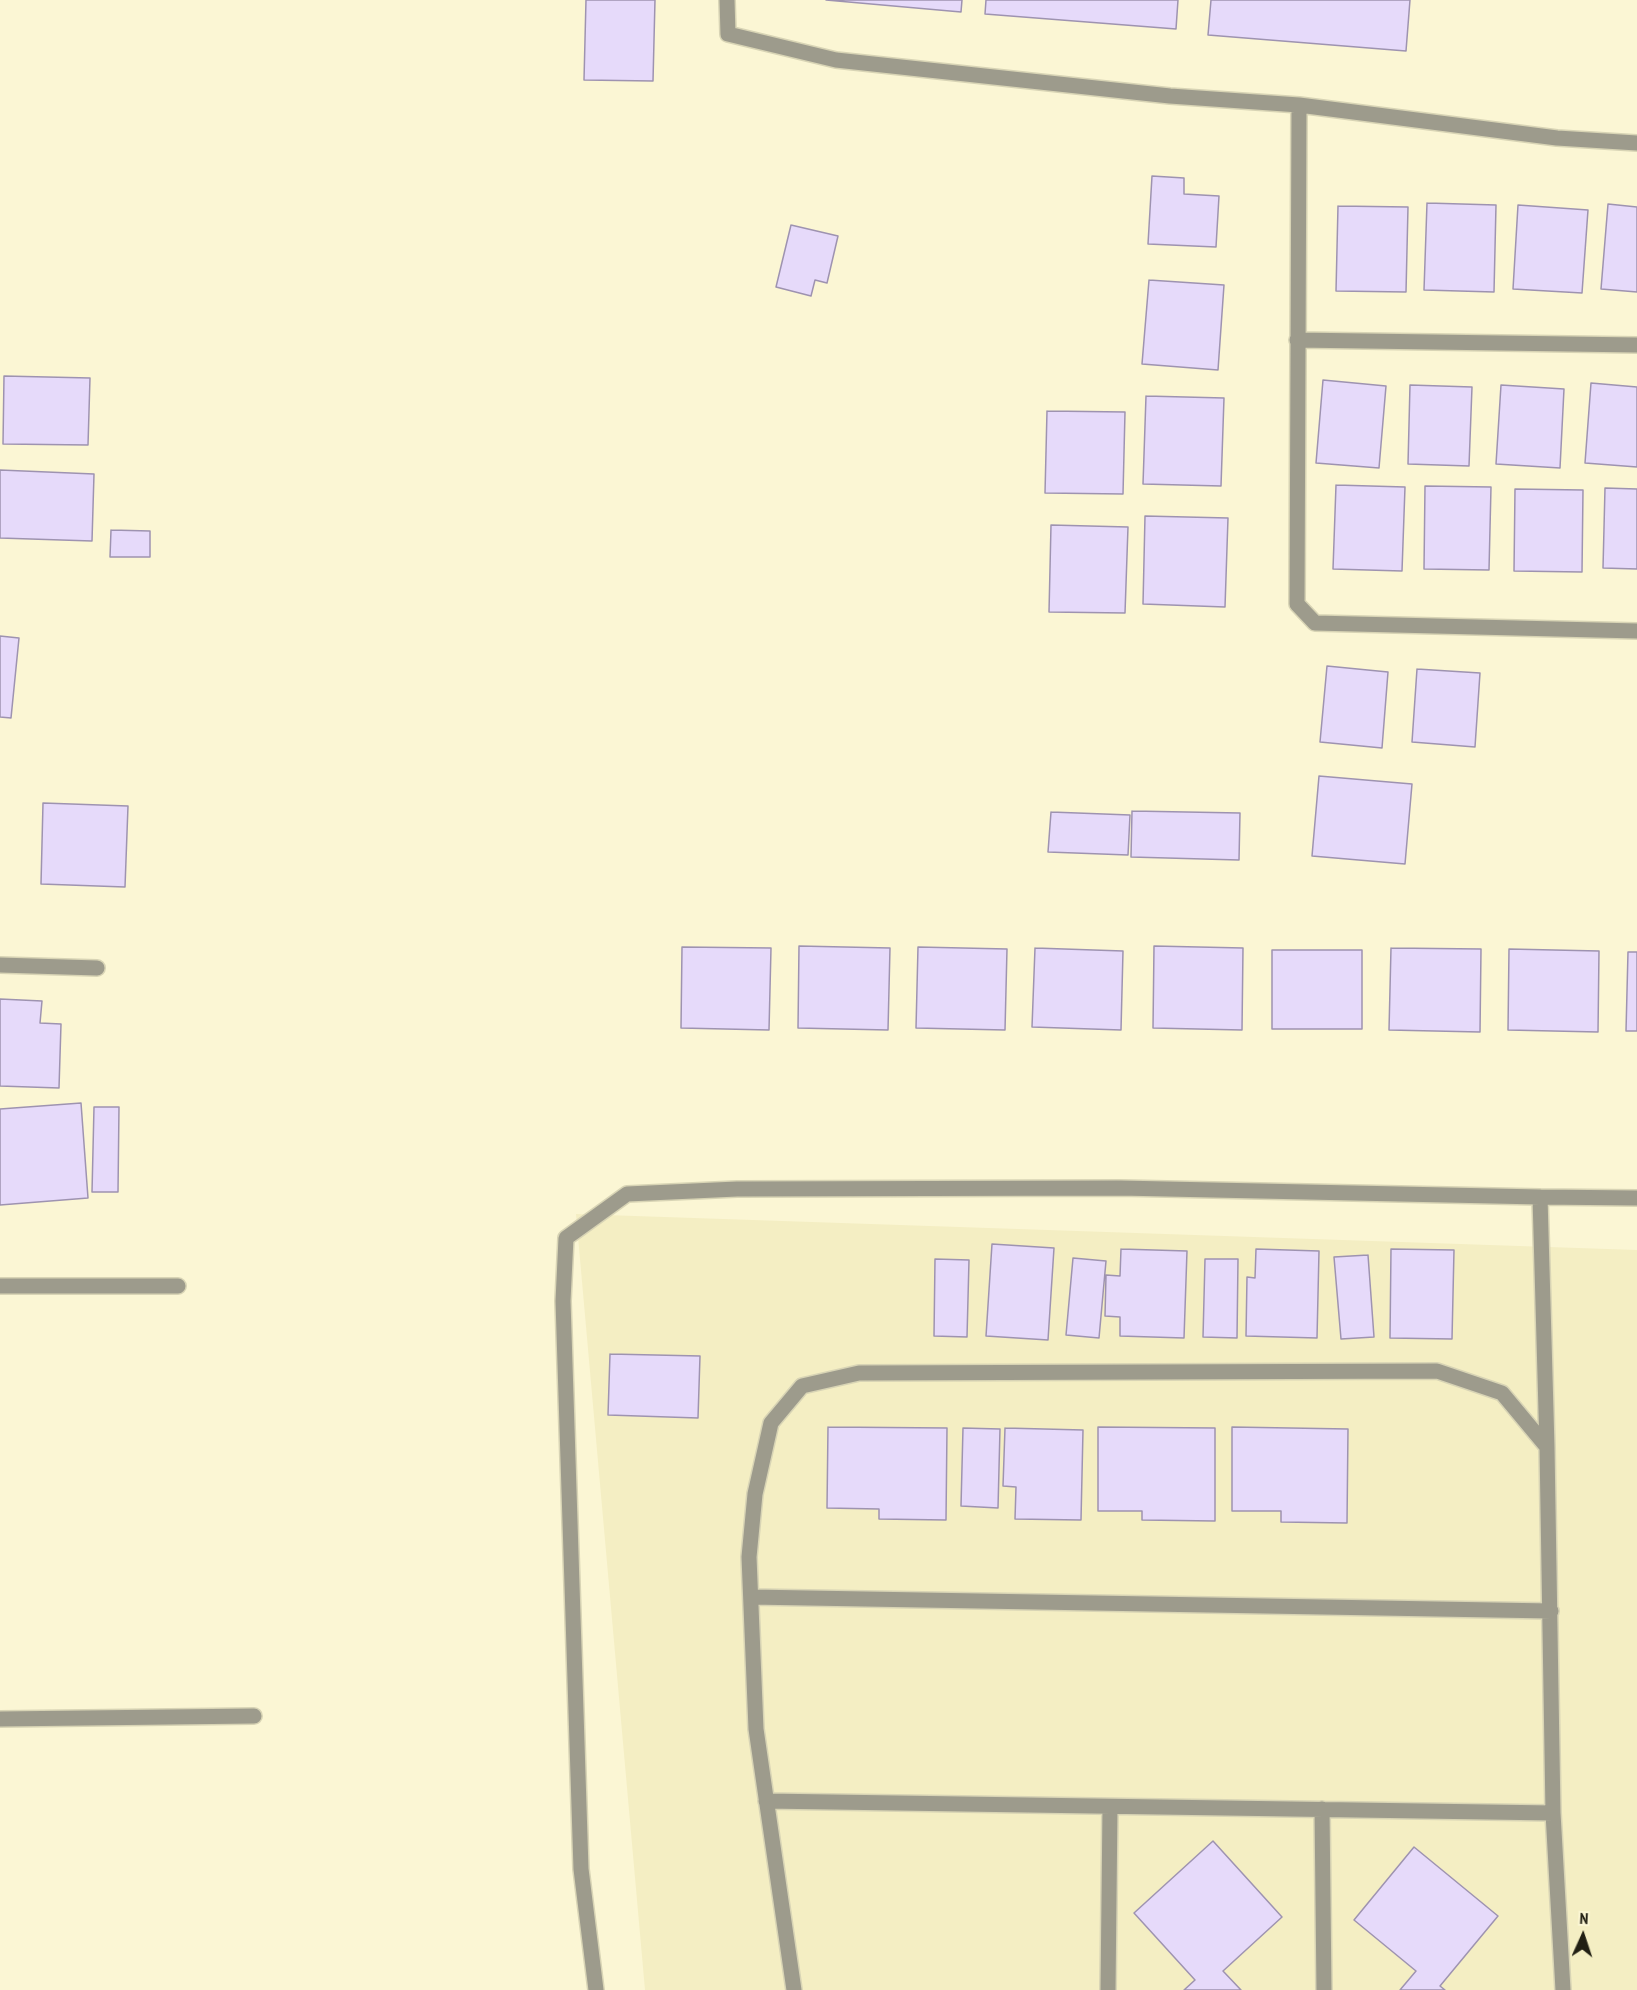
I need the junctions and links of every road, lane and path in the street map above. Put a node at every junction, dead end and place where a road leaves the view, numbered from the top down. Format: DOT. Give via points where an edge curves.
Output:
graph roads {
  1 [pos="727,0"];
  2 [pos="1299,105"];
  3 [pos="1637,143"];
  4 [pos="1297,340"];
  5 [pos="1637,345"];
  6 [pos="1637,631"];
  7 [pos="0,965"];
  8 [pos="96,968"];
  9 [pos="1540,1197"];
  10 [pos="1637,1198"];
  11 [pos="0,1286"];
  12 [pos="178,1286"];
  13 [pos="1547,1447"];
  14 [pos="751,1597"];
  15 [pos="1551,1611"];
  16 [pos="254,1716"];
  17 [pos="0,1719"];
  18 [pos="766,1801"];
  19 [pos="1110,1807"];
  20 [pos="1322,1809"];
  21 [pos="1553,1813"];
  22 [pos="597,1990"];
  23 [pos="794,1990"];
  24 [pos="1108,1990"];
  25 [pos="1324,1990"];
  26 [pos="1563,1990"];
  1 -- 2 [label="street" via="728,34 836,60 1170,96"];
  2 -- 3 [label="street" via="1557,138"];
  2 -- 4 [label="street"];
  4 -- 5 [label="street"];
  4 -- 6 [label="street" via="1298,604 1315,623"];
  7 -- 8 [label="street"];
  9 -- 10 [label="street"];
  9 -- 13 [label="street"];
  9 -- 22 [label="street" via="1120,1188 737,1189 627,1194 566,1238 563,1301 581,1869"];
  11 -- 12 [label="street"];
  13 -- 14 [label="street" via="1502,1393 1437,1371 859,1373 802,1386 771,1423 754,1494"];
  13 -- 15 [label="street"];
  14 -- 15 [label="street"];
  14 -- 18 [label="street" via="756,1729"];
  15 -- 21 [label="street"];
  16 -- 17 [label="street"];
  18 -- 19 [label="street"];
  18 -- 23 [label="street"];
  19 -- 20 [label="street"];
  19 -- 24 [label="street"];
  20 -- 21 [label="street"];
  20 -- 25 [label="street"];
  21 -- 26 [label="street"];
}
